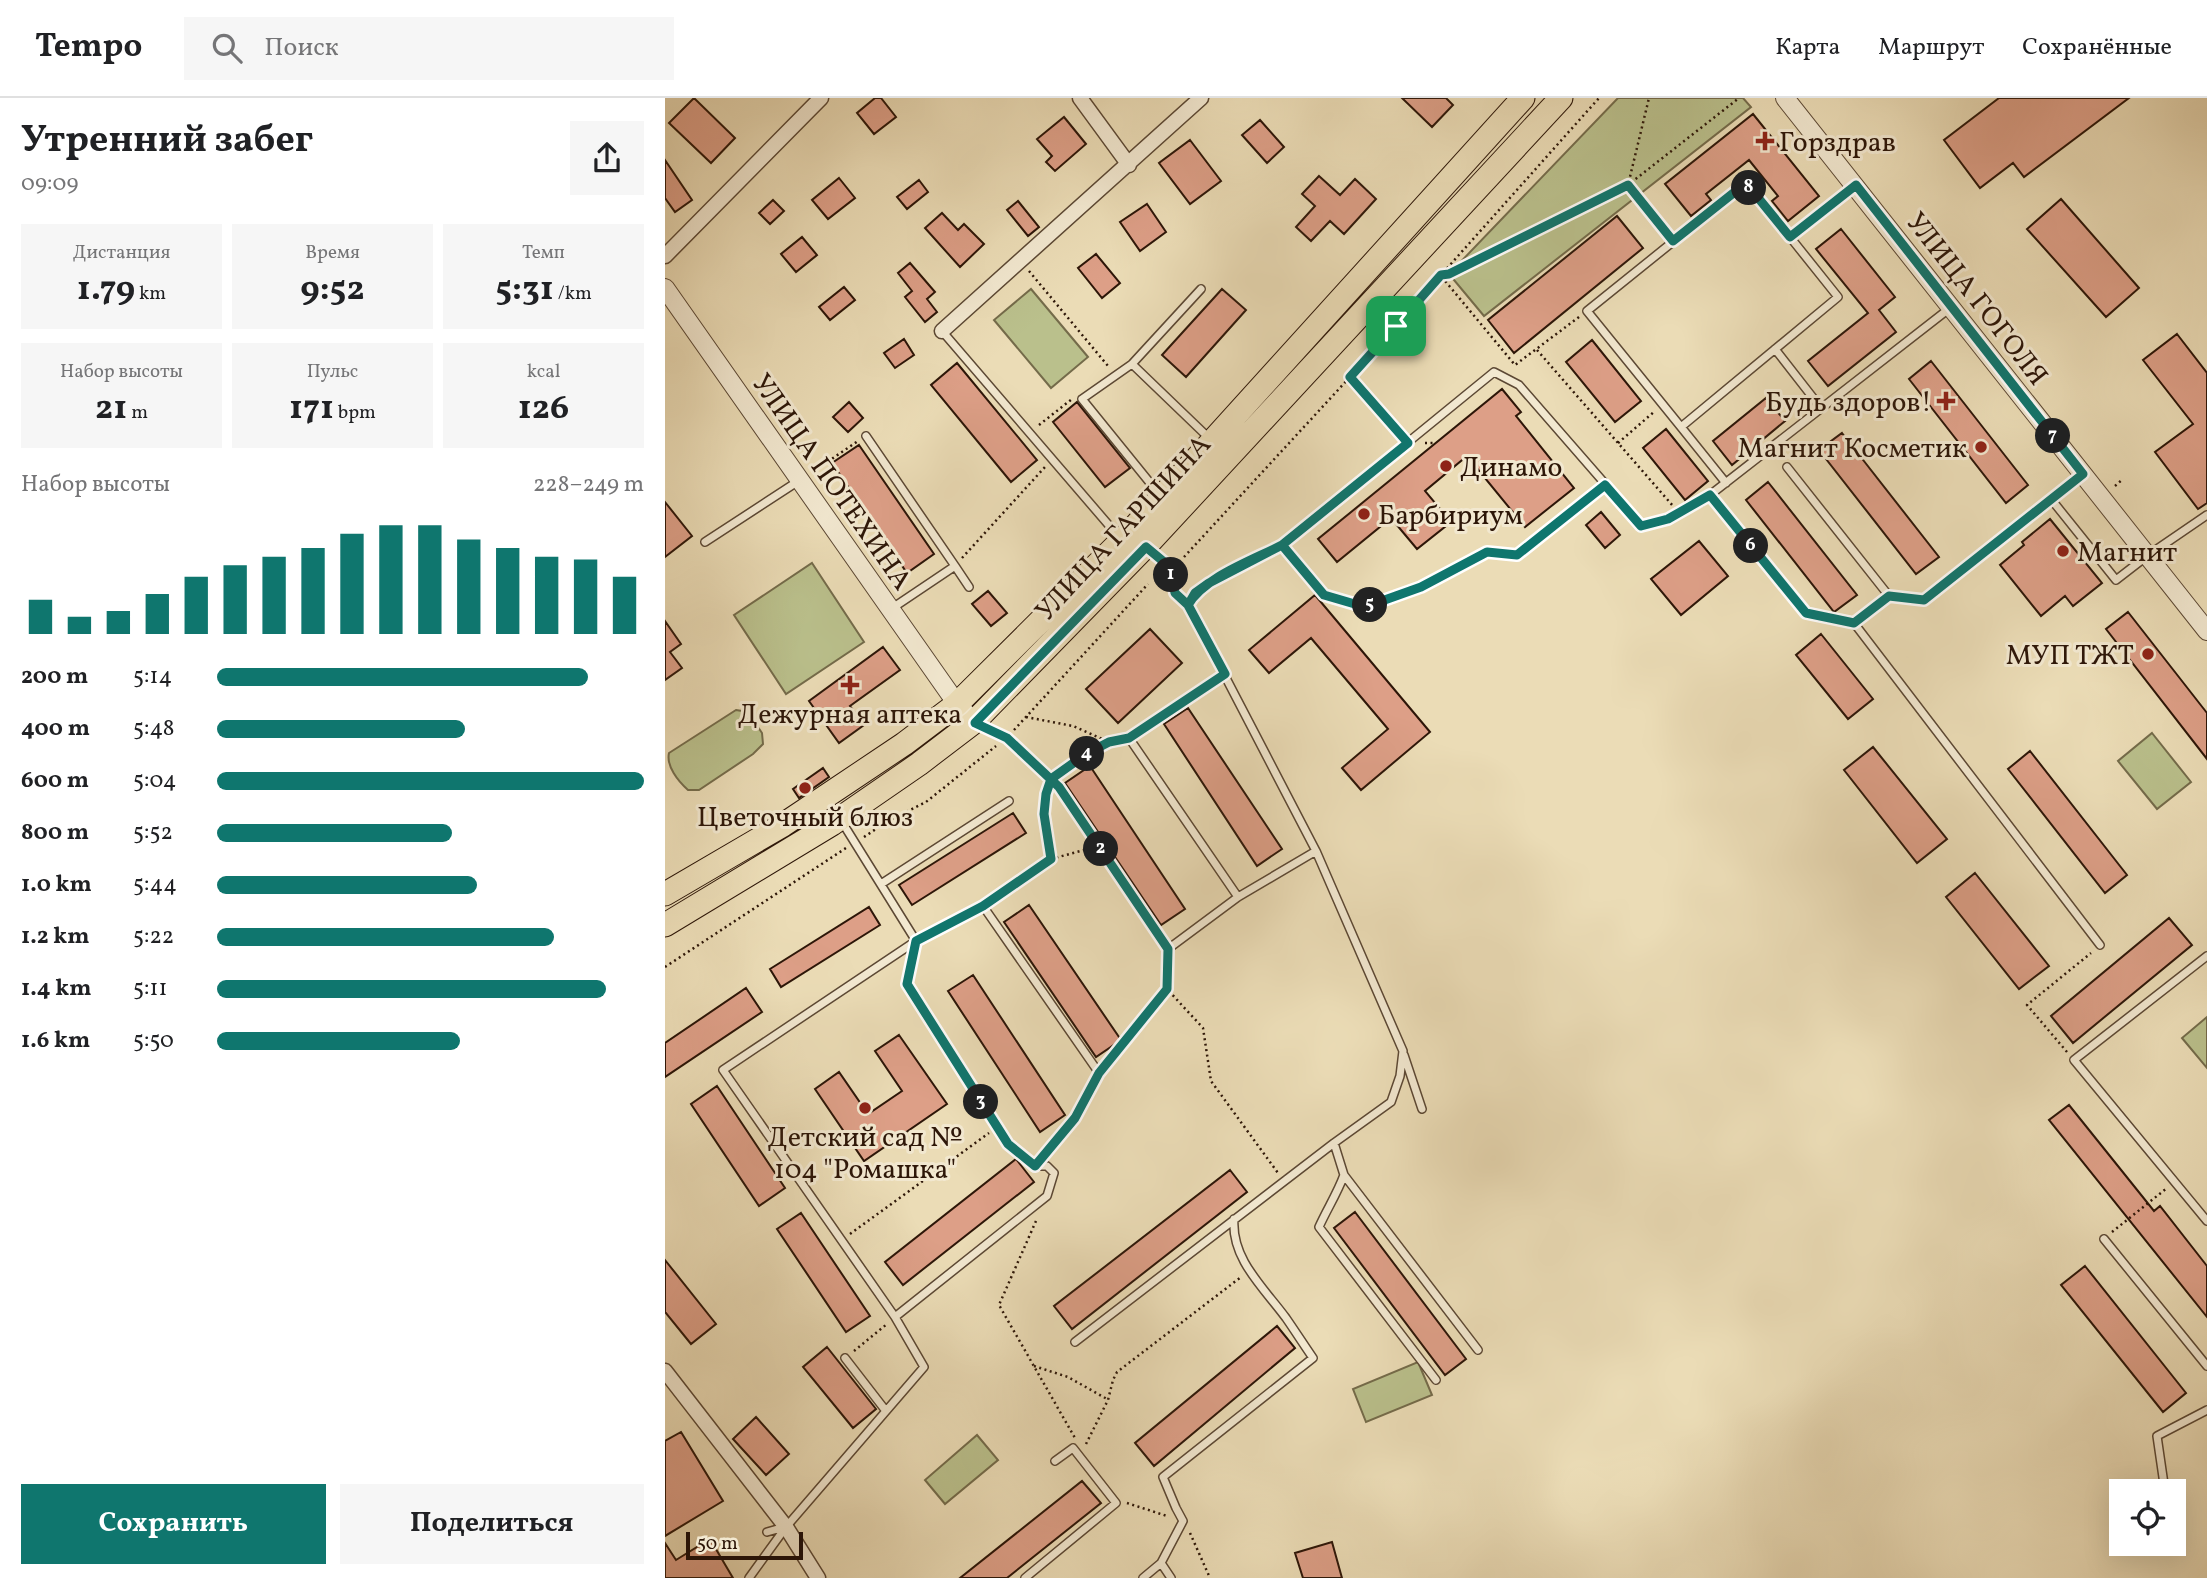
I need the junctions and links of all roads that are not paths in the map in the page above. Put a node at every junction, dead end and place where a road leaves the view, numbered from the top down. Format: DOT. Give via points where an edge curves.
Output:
graph roads {
  1 [pos="821,98"];
  2 [pos="1080,98"];
  3 [pos="1201,98"];
  4 [pos="1523,98"];
  5 [pos="1561,98"];
  6 [pos="1785,98"];
  7 [pos="1129,165"];
  8 [pos="1856,185"];
  9 [pos="1790,237"];
  10 [pos="665,257"];
  11 [pos="665,288"];
  12 [pos="1201,289"];
  13 [pos="1952,307"];
  14 [pos="941,331"];
  15 [pos="1775,349"];
  16 [pos="1132,364"];
  17 [pos="1821,408"];
  18 [pos="1681,427"];
  19 [pos="866,436"];
  20 [pos="1212,441"];
  21 [pos="1787,467"];
  22 [pos="2083,474"];
  23 [pos="800,480"];
  24 [pos="1726,483"];
  25 [pos="1605,485"];
  26 [pos="1161,497"];
  27 [pos="2051,499"];
  28 [pos="2207,515"];
  29 [pos="1121,540"];
  30 [pos="705,542"];
  31 [pos="1282,545"];
  32 [pos="1146,547"];
  33 [pos="2147,556"];
  34 [pos="955,566"];
  35 [pos="969,587"];
  36 [pos="1889,596"];
  37 [pos="1188,605"];
  38 [pos="891,609"];
  39 [pos="2207,631"];
  40 [pos="1225,674"];
  41 [pos="957,704"];
  42 [pos="975,723"];
  43 [pos="1009,801"];
  44 [pos="839,818"];
  45 [pos="1316,851"];
  46 [pos="881,884"];
  47 [pos="665,894"];
  48 [pos="1238,897"];
  49 [pos="665,925"];
  50 [pos="916,941"];
  51 [pos="2100,945"];
  52 [pos="2207,956"];
  53 [pos="1403,1051"];
  54 [pos="1422,1109"];
  55 [pos="1334,1143"];
  56 [pos="1035,1166"];
  57 [pos="1344,1175"];
  58 [pos="1234,1219"];
  59 [pos="2207,1221"];
  60 [pos="2104,1239"];
  61 [pos="895,1317"];
  62 [pos="1075,1342"];
  63 [pos="1478,1350"];
  64 [pos="845,1358"];
  65 [pos="2207,1366"];
  66 [pos="665,1371"];
  67 [pos="1436,1380"];
  68 [pos="2207,1410"];
  69 [pos="886,1411"];
  70 [pos="1055,1461"];
  71 [pos="2163,1479"];
  72 [pos="786,1527"];
  73 [pos="767,1532"];
  74 [pos="1161,1563"];
  75 [pos="749,1578"];
  76 [pos="818,1578"];
  77 [pos="1025,1578"];
  78 [pos="1143,1578"];
  79 [pos="1171,1578"];
  1 -- 10 [label="street"];
  2 -- 7 [label="street"];
  3 -- 7 [label="street"];
  4 -- 20 [label="main road, УЛИЦА ГАРШИНА"];
  5 -- 32 [label="main road, УЛИЦА ГАРШИНА"];
  6 -- 8 [label="street, УЛИЦА ГОГОЛЯ"];
  7 -- 14 [label="street"];
  8 -- 9 [label="lane"];
  8 -- 13 [label="street, УЛИЦА ГОГОЛЯ"];
  9 -- 15 [label="lane" via="1838,297"];
  9 -- 18 [label="lane" via="1746,183 1587,311"];
  11 -- 23 [label="street, УЛИЦА ПОТЕХИНА"];
  12 -- 16 [label="lane"];
  13 -- 17 [label="lane"];
  13 -- 22 [label="street, УЛИЦА ГОГОЛЯ"];
  14 -- 29 [label="lane"];
  15 -- 17 [label="lane"];
  15 -- 18 [label="lane"];
  16 -- 20 [label="lane"];
  16 -- 26 [label="lane" via="1082,399"];
  17 -- 24 [label="lane"];
  18 -- 24 [label="lane"];
  19 -- 34 [label="lane"];
  20 -- 26 [label="main road, УЛИЦА ГАРШИНА"];
  21 -- 36 [label="lane"];
  22 -- 27 [label="lane"];
  22 -- 33 [label="street, УЛИЦА ГОГОЛЯ"];
  23 -- 30 [label="lane"];
  23 -- 38 [label="street, УЛИЦА ПОТЕХИНА"];
  24 -- 25 [label="lane" via="1668,519 1641,526"];
  25 -- 31 [label="lane" via="1517,555 1487,552 1421,587 1365,607 1324,595"];
  25 -- 31 [label="lane" via="1519,385 1494,372"];
  26 -- 29 [label="main road, УЛИЦА ГАРШИНА"];
  27 -- 33 [label="lane" via="2116,580"];
  27 -- 36 [label="lane" via="1924,600"];
  28 -- 33 [label="lane"];
  29 -- 41 [label="main road, УЛИЦА ГАРШИНА"];
  31 -- 37 [label="lane" via="1209,583"];
  32 -- 37 [label="lane" via="1170,567 1175,593"];
  32 -- 42 [label="main road, УЛИЦА ГАРШИНА"];
  33 -- 39 [label="street, УЛИЦА ГОГОЛЯ"];
  34 -- 35 [label="lane"];
  34 -- 38 [label="lane"];
  36 -- 51 [label="lane" via="1854,623"];
  37 -- 40 [label="lane"];
  38 -- 41 [label="street, УЛИЦА ПОТЕХИНА"];
  40 -- 45 [label="lane"];
  40 -- 48 [label="lane" via="1129,738"];
  41 -- 42 [label="street, УЛИЦА ПОТЕХИНА"];
  41 -- 47 [label="main road, УЛИЦА ГАРШИНА" via="783,825"];
  42 -- 44 [label="main road, УЛИЦА ГАРШИНА"];
  42 -- 48 [label="lane" via="1007,738 1059,787 1168,949"];
  43 -- 46 [label="lane"];
  44 -- 46 [label="lane"];
  44 -- 49 [label="main road, УЛИЦА ГАРШИНА"];
  45 -- 48 [label="lane"];
  45 -- 53 [label="lane"];
  46 -- 50 [label="lane"];
  50 -- 56 [label="lane" via="907,984 1008,1144"];
  50 -- 56 [label="lane" via="983,906 1099,1073 1075,1118"];
  50 -- 61 [label="lane" via="723,1070"];
  52 -- 59 [label="lane" via="2074,1060"];
  53 -- 54 [label="lane"];
  53 -- 55 [label="lane" via="1391,1102"];
  55 -- 57 [label="lane"];
  55 -- 58 [label="lane"];
  56 -- 61 [label="lane" via="1047,1166 1054,1173 1047,1195"];
  57 -- 63 [label="lane"];
  57 -- 67 [label="lane" via="1319,1227"];
  58 -- 62 [label="lane"];
  58 -- 74 [label="lane" via="1233,1235 1249,1271 1313,1359 1163,1477 1183,1521"];
  60 -- 65 [label="lane"];
  61 -- 69 [label="lane" via="924,1367"];
  64 -- 69 [label="lane"];
  66 -- 72 [label="street"];
  68 -- 71 [label="lane" via="2157,1436"];
  69 -- 72 [label="lane"];
  70 -- 77 [label="lane" via="1073,1448 1116,1503"];
  72 -- 73 [label="lane"];
  72 -- 75 [label="lane"];
  72 -- 76 [label="street"];
  74 -- 78 [label="lane"];
  74 -- 79 [label="lane"];
}
